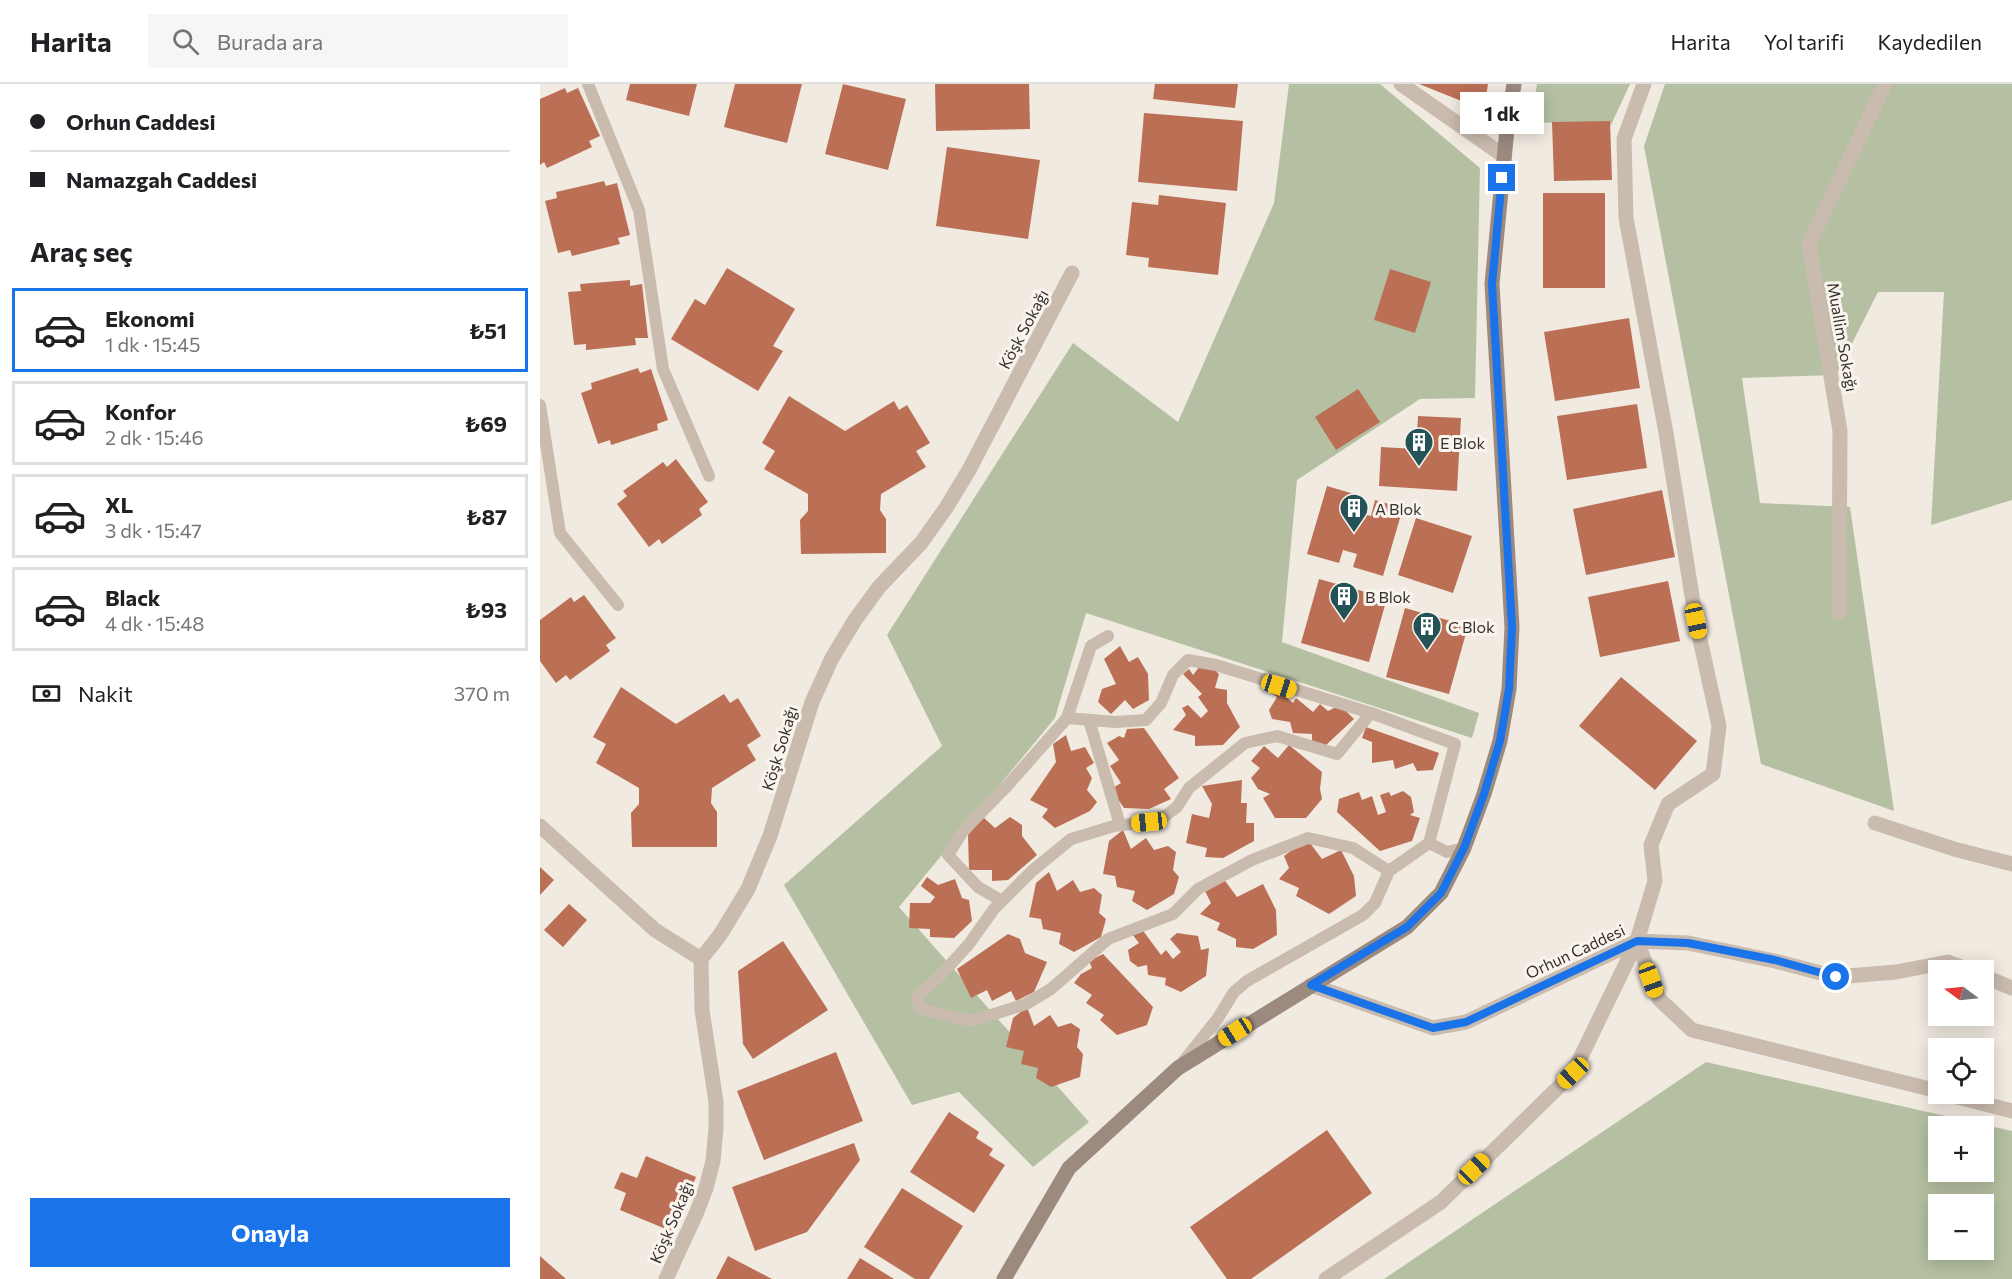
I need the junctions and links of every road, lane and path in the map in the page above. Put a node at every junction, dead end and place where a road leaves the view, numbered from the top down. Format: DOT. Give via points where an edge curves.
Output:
graph roads {
  1 [pos="588,84"];
  2 [pos="1401,84"];
  3 [pos="1514,84"];
  4 [pos="1644,84"];
  5 [pos="1885,84"];
  6 [pos="1504,156"];
  7 [pos="1072,273"];
  8 [pos="540,405"];
  9 [pos="709,476"];
  10 [pos="618,605"];
  11 [pos="1839,612"];
  12 [pos="1108,636"];
  13 [pos="1371,713"];
  14 [pos="1067,718"];
  15 [pos="1089,720"];
  16 [pos="1875,823"];
  17 [pos="1120,825"];
  18 [pos="540,826"];
  19 [pos="1429,843"];
  20 [pos="1464,848"];
  21 [pos="2012,864"];
  22 [pos="1389,872"];
  23 [pos="1002,901"];
  24 [pos="1637,941"];
  25 [pos="701,959"];
  26 [pos="1928,966"];
  27 [pos="1994,981"];
  28 [pos="1311,985"];
  29 [pos="2012,988"];
  30 [pos="1178,1068"];
  31 [pos="1928,1089"];
  32 [pos="1987,1104"];
  33 [pos="2012,1110"];
  34 [pos="666,1279"];
  35 [pos="1004,1279"];
  36 [pos="1326,1279"];
  1 -- 9 [label="lane" via="639,210 663,369"];
  2 -- 6 [label="street"];
  3 -- 6 [label="main road"];
  4 -- 24 [label="street" via="1624,139 1626,218 1696,621 1719,726 1713,774 1668,804 1651,845 1655,881"];
  5 -- 11 [label="street, Muallim Sokağı" via="1809,244 1840,431"];
  6 -- 20 [label="main road" via="1492,284 1512,627 1509,679 1500,741"];
  7 -- 25 [label="street, Köşk Sokağı" via="952,499 921,543 879,587 832,658 812,702 770,836 748,889"];
  8 -- 10 [label="lane" via="560,533"];
  12 -- 14 [label="lane" via="1091,646"];
  13 -- 15 [label="lane" via="1188,660 1173,675 1161,703 1146,720"];
  13 -- 17 [label="lane" via="1337,754 1277,736 1245,743 1189,788 1178,807 1165,816"];
  13 -- 19 [label="lane" via="1455,744"];
  14 -- 15 [label="lane"];
  14 -- 23 [label="lane" via="963,831 948,855 978,887"];
  15 -- 17 [label="lane"];
  16 -- 21 [label="street"];
  17 -- 23 [label="lane" via="1071,839"];
  18 -- 25 [label="street" via="655,930"];
  19 -- 20 [label="lane" via="1447,852"];
  19 -- 22 [label="lane"];
  20 -- 28 [label="main road" via="1441,893 1407,927"];
  22 -- 23 [label="lane" via="1353,848 1308,838 1252,860 1198,889 1173,914 1108,939 1052,989 1026,1004 972,1021 920,1009 917,996 969,944"];
  22 -- 30 [label="lane" via="1375,903 1364,915 1234,992"];
  24 -- 26 [label="street, Orhun Caddesi" via="1688,943 1836,977"];
  24 -- 28 [label="street, Orhun Caddesi" via="1466,1022 1433,1028"];
  24 -- 31 [label="street" via="1659,999 1692,1030"];
  24 -- 36 [label="street" via="1573,1073 1441,1202"];
  25 -- 34 [label="street, Köşk Sokağı" via="702,1010 716,1102 713,1161 696,1214"];
  27 -- 29 [label="street"];
  28 -- 30 [label="main road"];
  30 -- 35 [label="main road" via="1069,1168"];
  32 -- 33 [label="street"];
}
